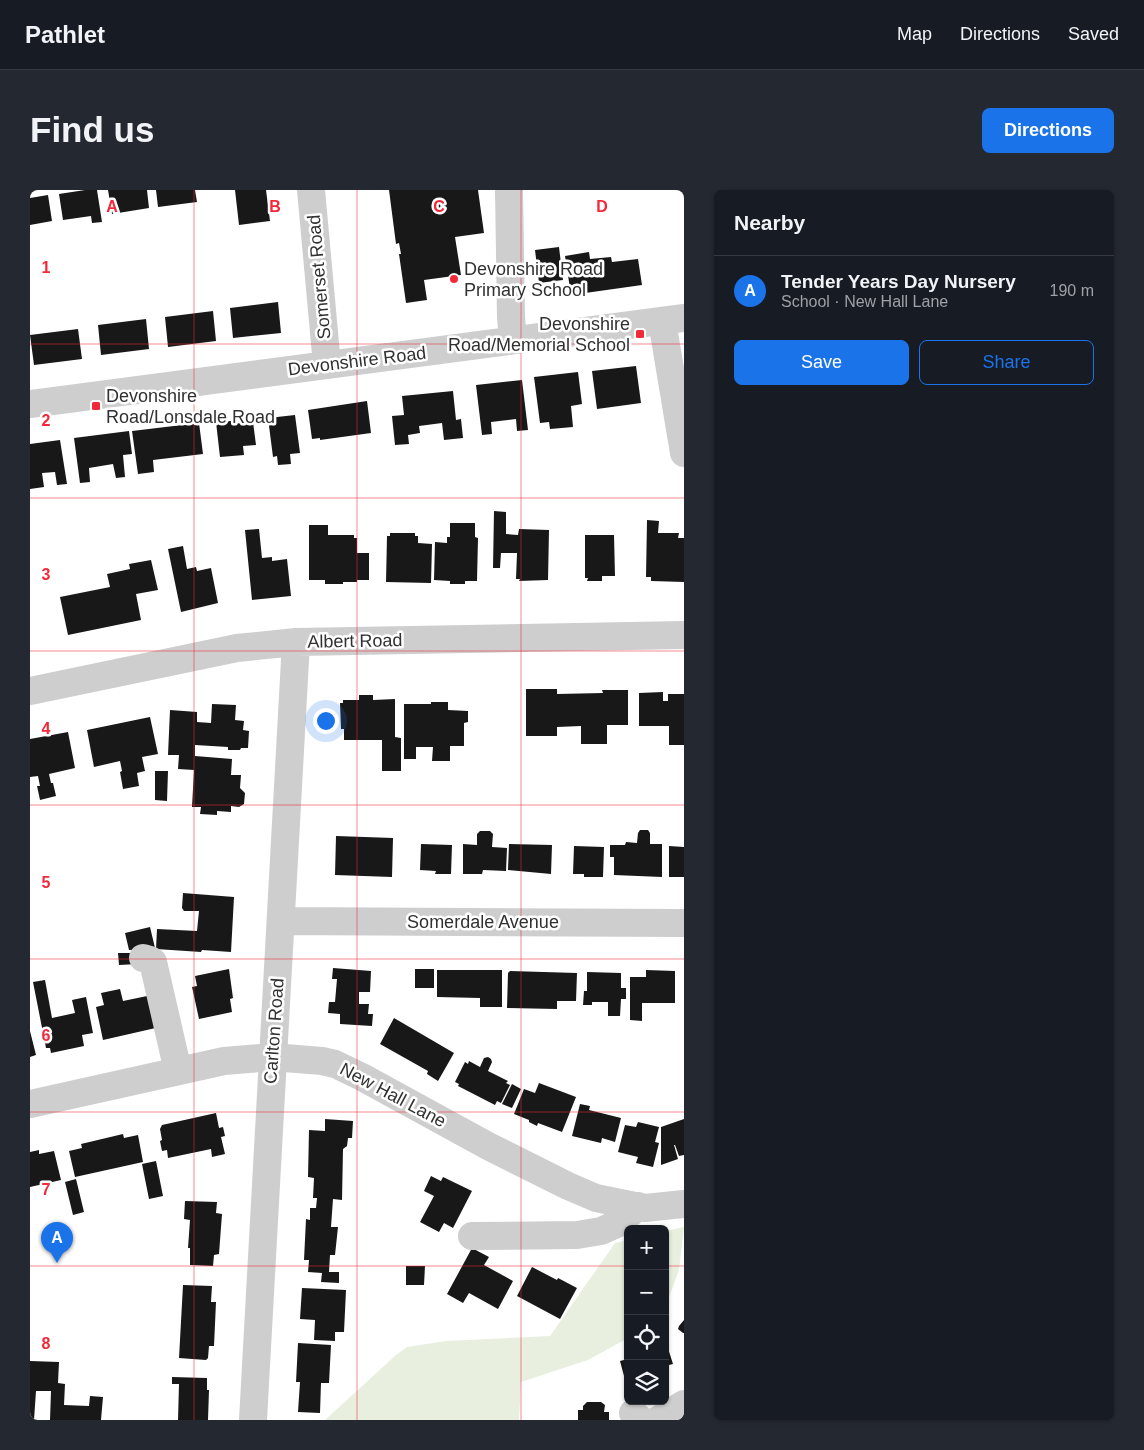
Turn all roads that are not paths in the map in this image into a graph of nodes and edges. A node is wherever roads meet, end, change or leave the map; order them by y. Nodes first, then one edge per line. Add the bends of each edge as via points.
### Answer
1 (311, 190) edge
2 (509, 190) edge
3 (673, 320) edge
4 (514, 340) junction
5 (327, 365) junction
6 (30, 404) edge
7 (684, 452) edge
8 (684, 635) edge
9 (296, 642) junction
10 (30, 691) edge
11 (281, 921) junction
12 (684, 923) edge
13 (143, 958) dead end
14 (272, 1057) junction
15 (178, 1071) junction
16 (30, 1104) edge
17 (684, 1204) edge
18 (638, 1206) junction
19 (472, 1236) dead end
20 (684, 1404) edge
21 (253, 1420) edge
22 (658, 1420) edge

1 - 5 street, Somerset Road
2 - 4 street
3 - 4 street, Devonshire Road
3 - 7 street
4 - 5 street, Devonshire Road
5 - 6 street, Devonshire Road
8 - 9 street, Albert Road
9 - 10 street, Albert Road via 237,648
9 - 11 street, Carlton Road
11 - 12 street, Somerdale Avenue
11 - 14 street, Carlton Road
13 - 15 street via 153,962
14 - 15 street, New Hall Lane via 224,1061
14 - 18 street, New Hall Lane via 335,1064 568,1186 596,1198
14 - 21 street, Carlton Road
15 - 16 street, New Hall Lane
17 - 18 street, New Hall Lane
18 - 19 street via 601,1232
20 - 22 street

